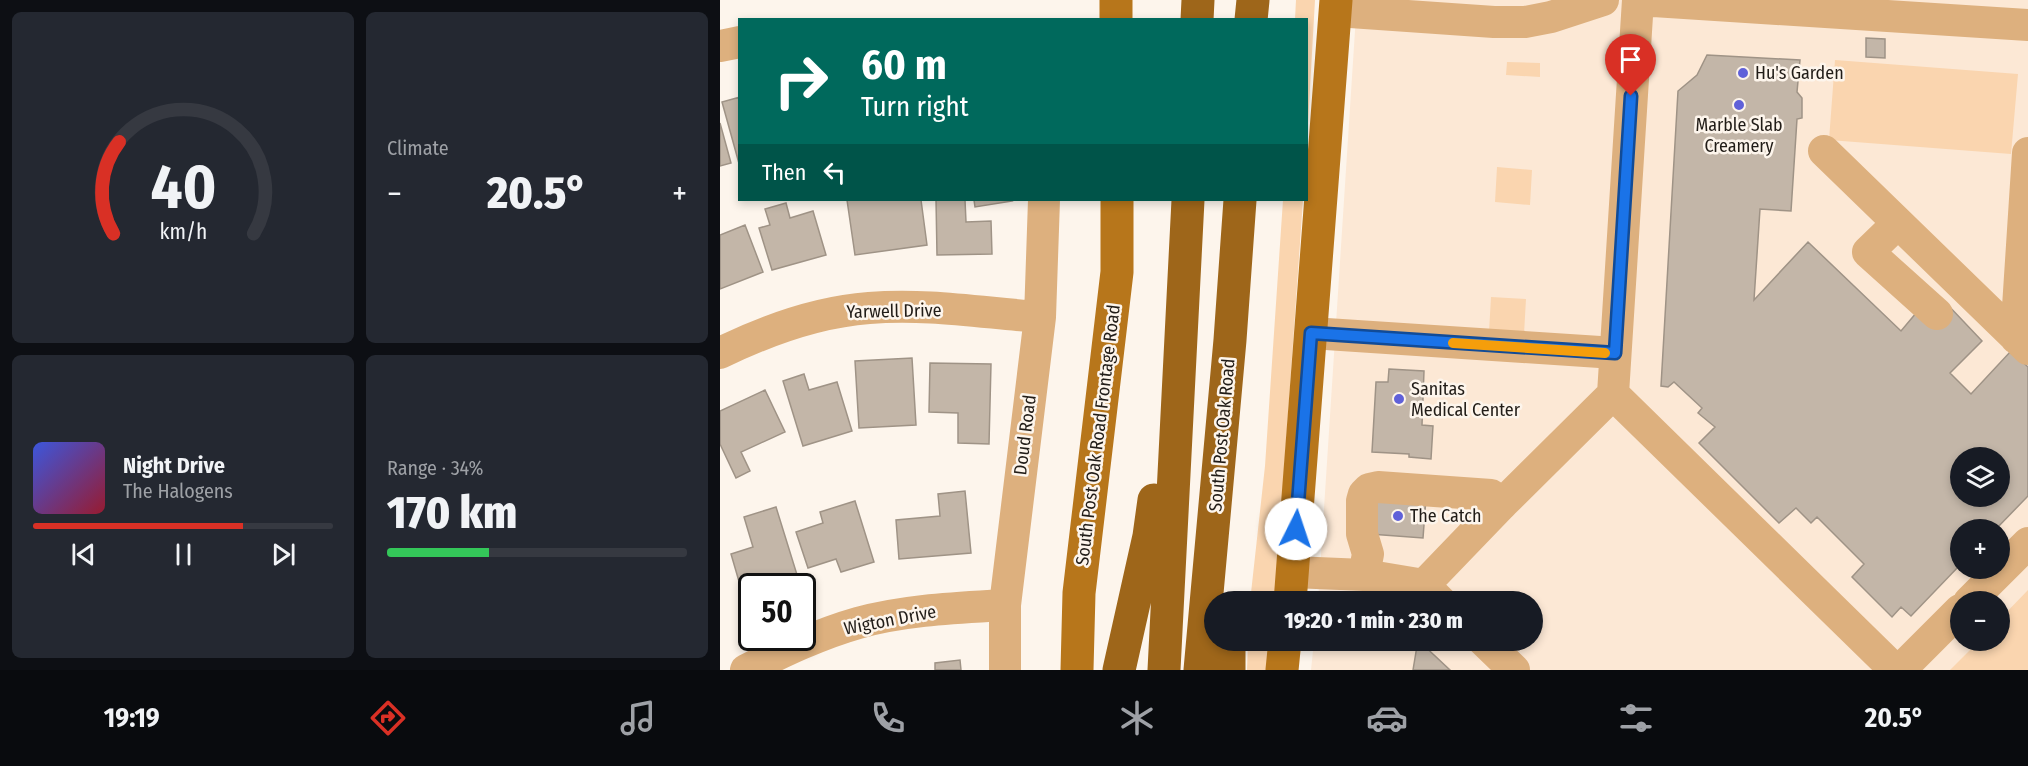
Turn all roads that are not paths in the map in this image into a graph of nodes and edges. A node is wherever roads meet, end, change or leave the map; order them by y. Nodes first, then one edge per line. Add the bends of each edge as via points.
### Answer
1 (1116, 0) edge
2 (1198, 0) edge
3 (1252, 0) edge
4 (1604, 0) edge
5 (1634, 0) edge
6 (1638, 0) edge
7 (1336, 6) edge
8 (1492, 11) edge
9 (1116, 18) edge
10 (1197, 18) edge
11 (1251, 18) edge
12 (2028, 25) edge
13 (738, 42) edge
14 (720, 46) edge
15 (1824, 151) dead end
16 (2028, 153) edge
17 (1044, 201) edge
18 (1117, 201) edge
19 (1188, 201) edge
20 (1239, 201) edge
21 (1898, 223) junction
22 (2025, 254) edge
23 (1183, 308) junction
24 (1937, 314) dead end
25 (1040, 317) junction
26 (1311, 333) junction
27 (1230, 340) junction
28 (2022, 344) edge
29 (720, 353) edge
30 (1615, 353) junction
31 (1613, 394) junction
32 (1442, 472) dead end
33 (1494, 497) junction
34 (1431, 508) dead end
35 (2028, 543) edge
36 (1364, 575) junction
37 (1291, 587) edge
38 (1229, 591) edge
39 (1425, 591) edge
40 (1434, 591) edge
41 (1980, 591) edge
42 (1005, 605) junction
43 (1950, 620) edge
44 (1229, 651) edge
45 (1285, 651) edge
46 (1494, 651) edge
47 (747, 670) edge
48 (1005, 670) edge
49 (1077, 670) edge
50 (1119, 670) edge
51 (1164, 670) edge
52 (1200, 670) edge
53 (1228, 670) edge
54 (1282, 670) edge
55 (1514, 670) edge
56 (1895, 670) edge
57 (1899, 670) edge

1 - 9 main road
2 - 10 highway
3 - 11 highway
4 - 8 street via 1525,22
5 - 6 street
6 - 12 street
6 - 30 street
7 - 8 street
7 - 26 main road
13 - 14 street
15 - 21 street
16 - 22 street
17 - 25 street, Doud Road
18 - 49 main road, South Post Oak Road Frontage Road via 1117,272 1079,592
19 - 23 highway
20 - 27 highway, South Post Oak Road
21 - 24 street via 1868,252
21 - 28 street
22 - 28 street
23 - 50 highway via 1149,536
23 - 51 highway
25 - 29 street, Yarwell Drive via 929,308 870,308 825,314 779,327
25 - 42 street, Doud Road
26 - 30 street
26 - 37 main road
27 - 38 highway
27 - 52 highway, South Post Oak Road
30 - 31 street
31 - 33 street
31 - 56 street
32 - 33 street
33 - 34 street
33 - 36 street via 1369,489 1362,501 1362,534 1368,554
33 - 40 street
35 - 41 street
36 - 37 street
36 - 39 street
42 - 47 street, Wigton Drive via 932,610 858,623
42 - 48 street, Doud Road
43 - 57 street
44 - 53 highway
45 - 54 main road
46 - 55 street

